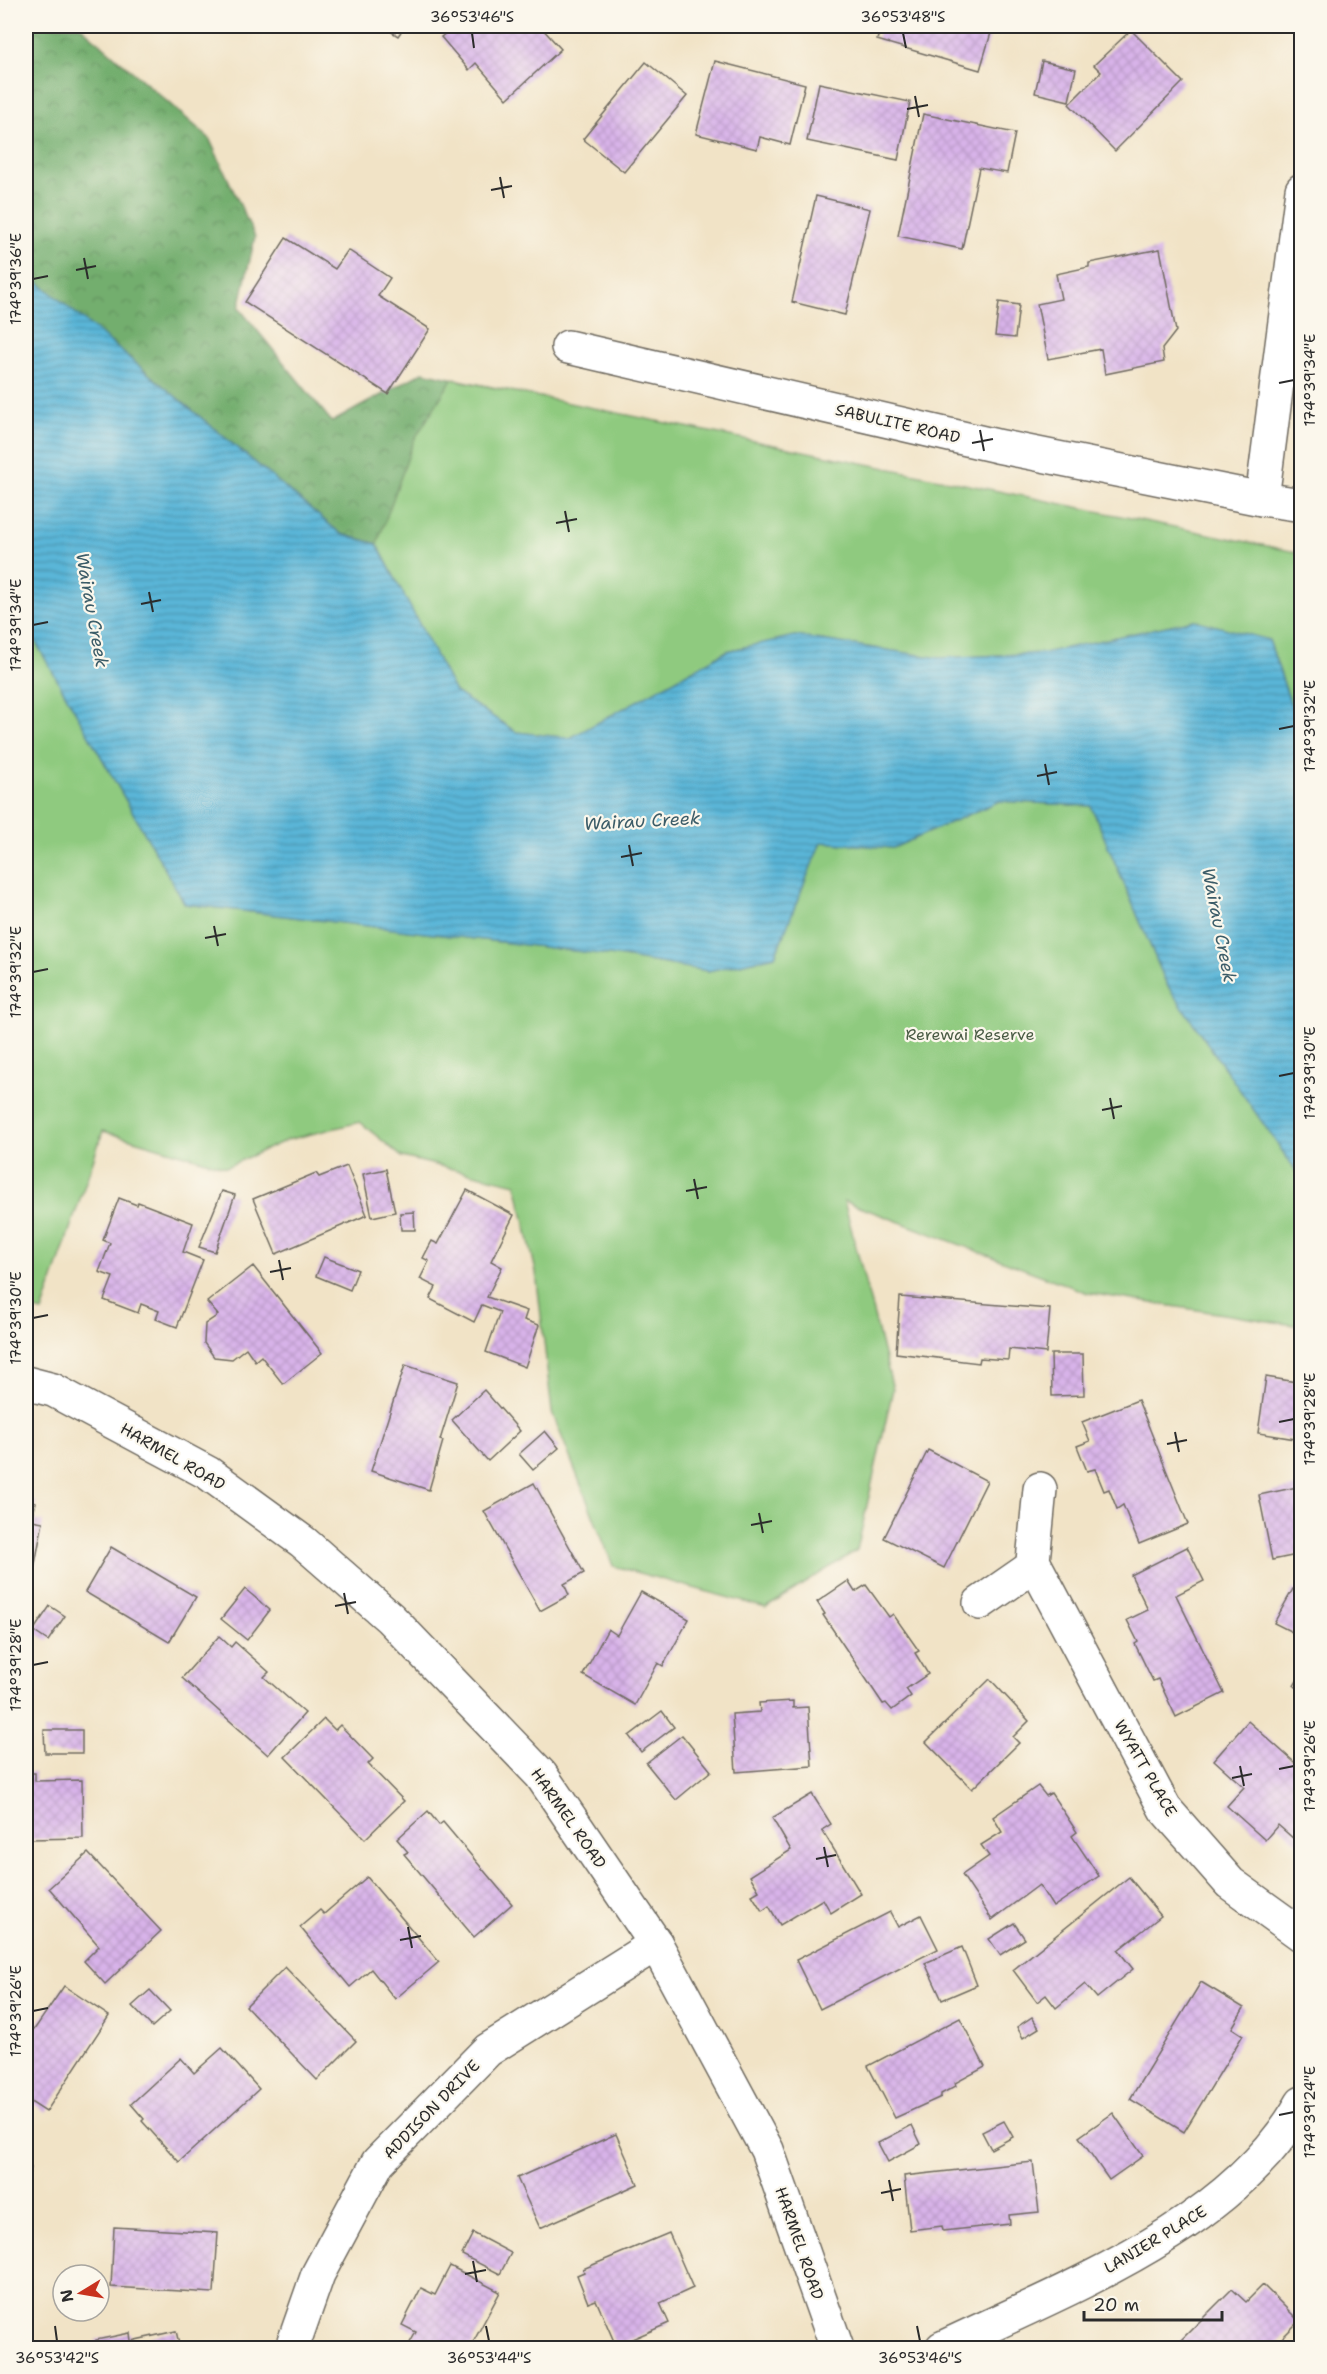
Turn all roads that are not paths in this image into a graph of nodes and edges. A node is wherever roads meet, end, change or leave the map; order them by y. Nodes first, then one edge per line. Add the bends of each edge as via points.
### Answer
1 (1302, 190) edge
2 (568, 347) dead end
3 (1262, 499) junction
4 (1302, 505) edge
5 (26, 1383) edge
6 (1040, 1489) dead end
7 (1035, 1565) junction
8 (980, 1603) dead end
9 (1302, 1935) edge
10 (656, 1944) junction
11 (1302, 2103) edge
12 (292, 2349) edge
13 (837, 2349) edge
14 (942, 2349) edge

1 - 3 street
2 - 3 street, SABULITE ROAD via 997,446
3 - 4 street, SABULITE ROAD
5 - 10 street, HARMEL ROAD via 54,1390 208,1473 303,1542 390,1618 541,1775
6 - 7 street, WYATT PLACE
7 - 8 street
7 - 9 street, WYATT PLACE via 1165,1809 1230,1883
10 - 12 street, ADDISON DRIVE via 488,2050 378,2162 318,2274
10 - 13 street, HARMEL ROAD via 767,2150
11 - 14 street, LANIER PLACE via 1258,2163 1220,2200 1097,2274

